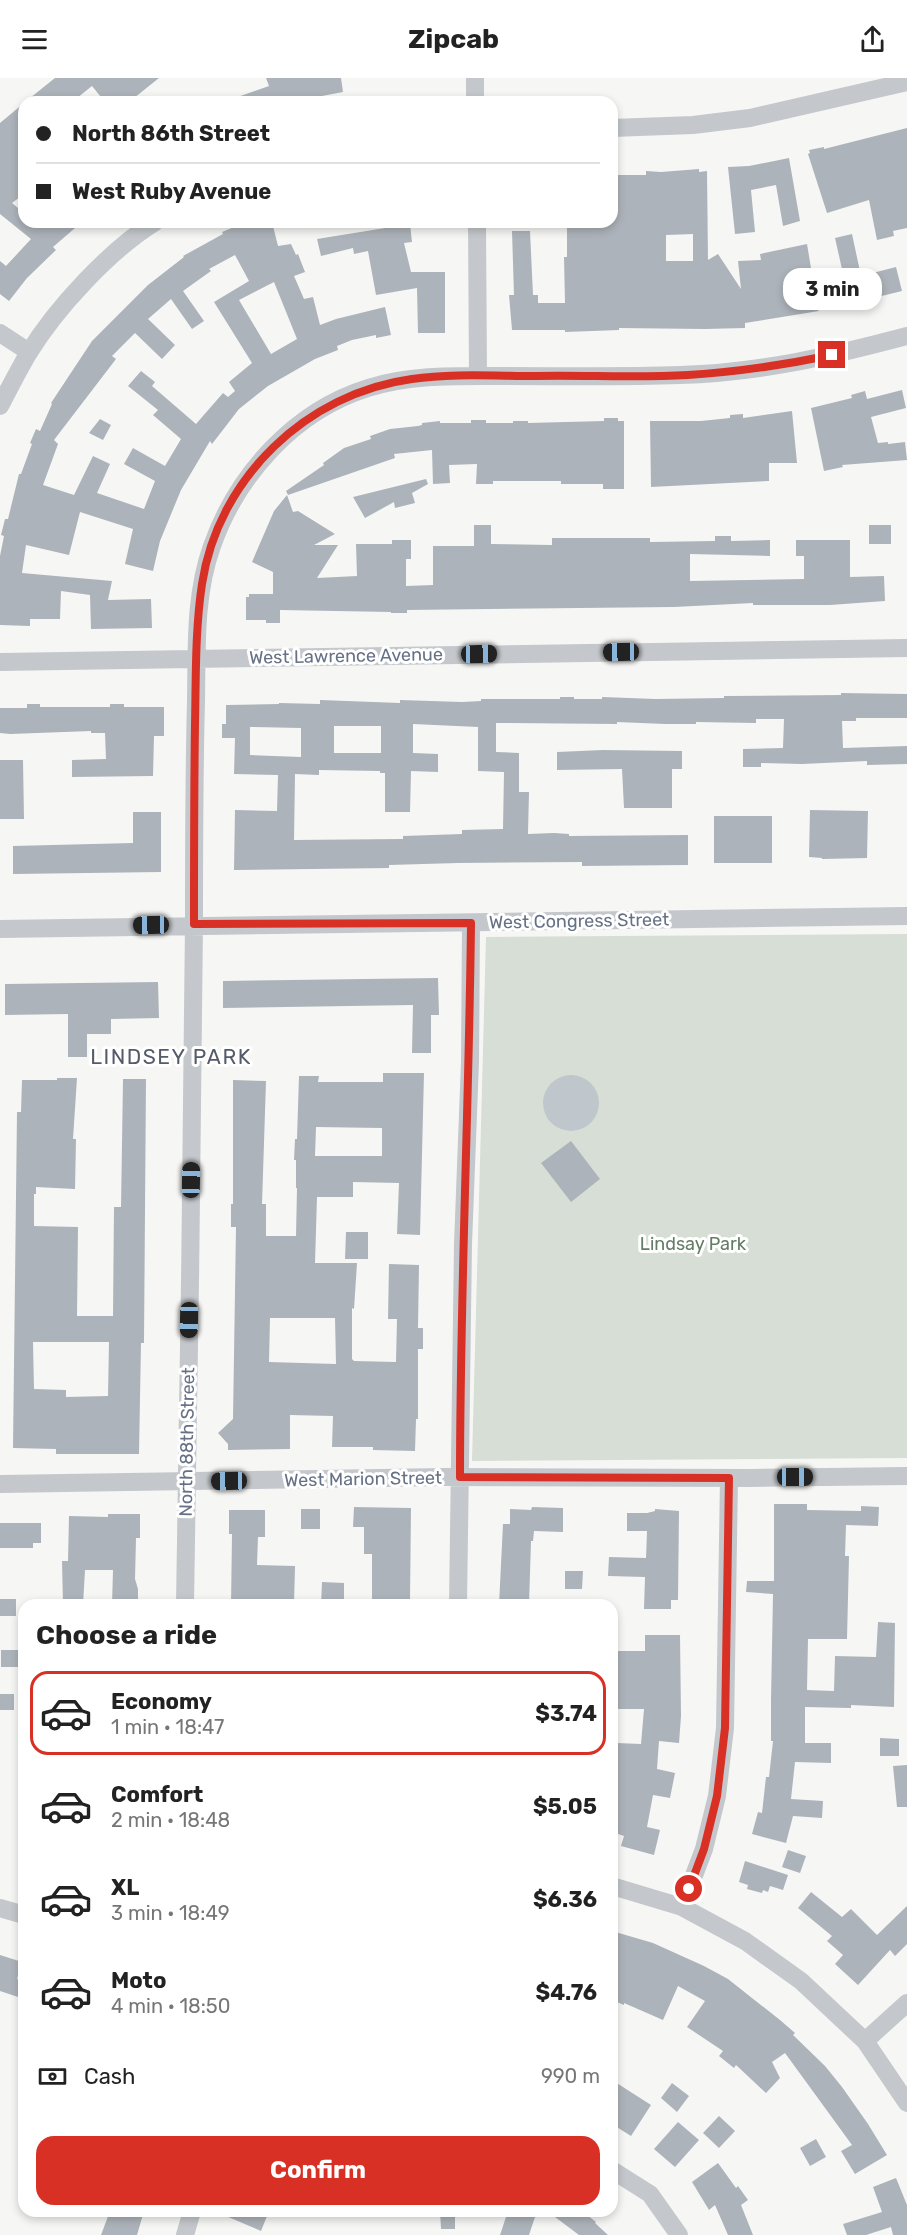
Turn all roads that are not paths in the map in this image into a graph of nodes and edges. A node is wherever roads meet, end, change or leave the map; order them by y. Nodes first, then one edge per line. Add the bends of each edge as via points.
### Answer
1 (475, 78) edge
2 (907, 82) edge
3 (475, 96) edge
4 (618, 128) edge
5 (147, 228) edge
6 (477, 228) edge
7 (0, 333) edge
8 (907, 336) edge
9 (29, 352) junction
10 (478, 376) junction
11 (0, 406) edge
12 (907, 648) edge
13 (197, 659) junction
14 (0, 663) edge
15 (907, 916) edge
16 (471, 923) junction
17 (194, 924) junction
18 (0, 929) edge
19 (907, 1476) edge
20 (460, 1477) junction
21 (729, 1478) junction
22 (187, 1482) junction
23 (0, 1484) edge
24 (185, 1599) edge
25 (458, 1599) edge
26 (618, 1888) edge
27 (682, 1907) junction
28 (0, 1908) edge
29 (18, 1913) edge
30 (907, 2003) edge
31 (865, 2042) junction
32 (907, 2103) edge
33 (618, 2174) edge
34 (190, 2217) edge
35 (185, 2235) edge
36 (679, 2235) edge

1 - 3 street
2 - 4 street via 750,118 693,126
5 - 9 street via 112,254 64,305
6 - 10 street
7 - 9 street
8 - 10 street, North 88th Street via 792,364 743,371
9 - 11 street
10 - 13 street, North 88th Street via 413,379 367,388 291,430 257,464 228,506 211,549 202,582
12 - 13 street, West Lawrence Avenue
13 - 14 street, West Lawrence Avenue
13 - 17 street, North 88th Street
15 - 16 street, West Congress Street
16 - 17 street, West Congress Street
16 - 20 street
17 - 18 street, West Congress Street
17 - 22 street, North 88th Street
19 - 21 street, West Marion Street
20 - 21 street, West Marion Street
20 - 22 street, West Marion Street
20 - 25 street
21 - 27 street via 725,1728 717,1796 704,1849
22 - 23 street, West Marion Street
22 - 24 street, North 88th Street
26 - 27 street
27 - 31 street via 745,1941 801,1981
28 - 29 street
30 - 31 street
31 - 32 street
33 - 36 street via 650,2194
34 - 35 street

